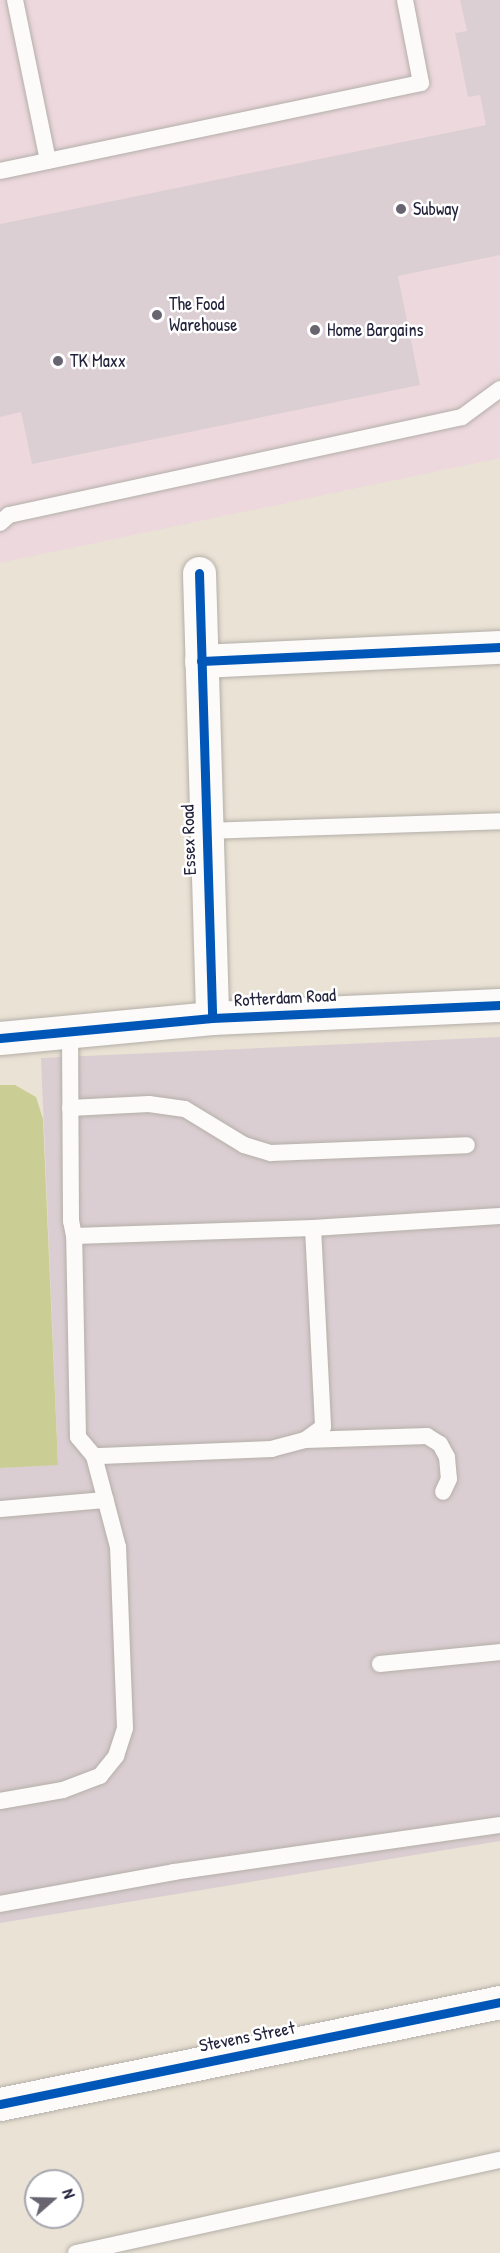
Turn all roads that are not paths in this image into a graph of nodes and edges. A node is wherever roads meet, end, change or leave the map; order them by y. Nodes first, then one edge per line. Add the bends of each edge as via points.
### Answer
1 (15, 0) edge
2 (405, 0) edge
3 (48, 161) junction
4 (0, 171) edge
5 (500, 389) edge
6 (0, 523) edge
7 (199, 573) dead end
8 (500, 647) edge
9 (201, 661) junction
10 (500, 821) edge
11 (205, 831) junction
12 (500, 1005) edge
13 (212, 1018) junction
14 (70, 1030) junction
15 (0, 1038) edge
16 (70, 1108) junction
17 (468, 1145) dead end
18 (500, 1216) edge
19 (313, 1228) junction
20 (74, 1236) junction
21 (305, 1440) junction
22 (94, 1456) junction
23 (443, 1492) dead end
24 (106, 1500) junction
25 (0, 1509) edge
26 (500, 1652) edge
27 (380, 1664) dead end
28 (0, 1801) edge
29 (500, 1826) edge
30 (0, 1904) edge
31 (500, 2002) edge
32 (0, 2104) edge
33 (500, 2160) edge
34 (76, 2253) edge

1 - 3 lane
2 - 3 lane via 421,84
3 - 4 lane
5 - 6 lane via 462,417 9,515
7 - 9 street, Essex Road
8 - 9 street
9 - 11 street, Essex Road
10 - 11 lane
11 - 13 street, Essex Road
12 - 13 street, Rotterdam Road
13 - 14 street, Rotterdam Road
14 - 15 street, Rotterdam Road
14 - 16 lane
16 - 17 lane via 149,1104 184,1109 244,1145 271,1153
16 - 20 lane
18 - 19 lane
19 - 20 lane
19 - 21 lane via 323,1427
20 - 22 lane via 78,1437
21 - 22 lane via 272,1449
21 - 23 lane via 427,1436 440,1444 447,1457 449,1479
22 - 24 lane
24 - 25 lane
24 - 28 lane via 118,1547 125,1728 117,1756 100,1776 82,1783
26 - 27 lane
29 - 30 lane via 174,1872
31 - 32 street, Stevens Street
33 - 34 lane

